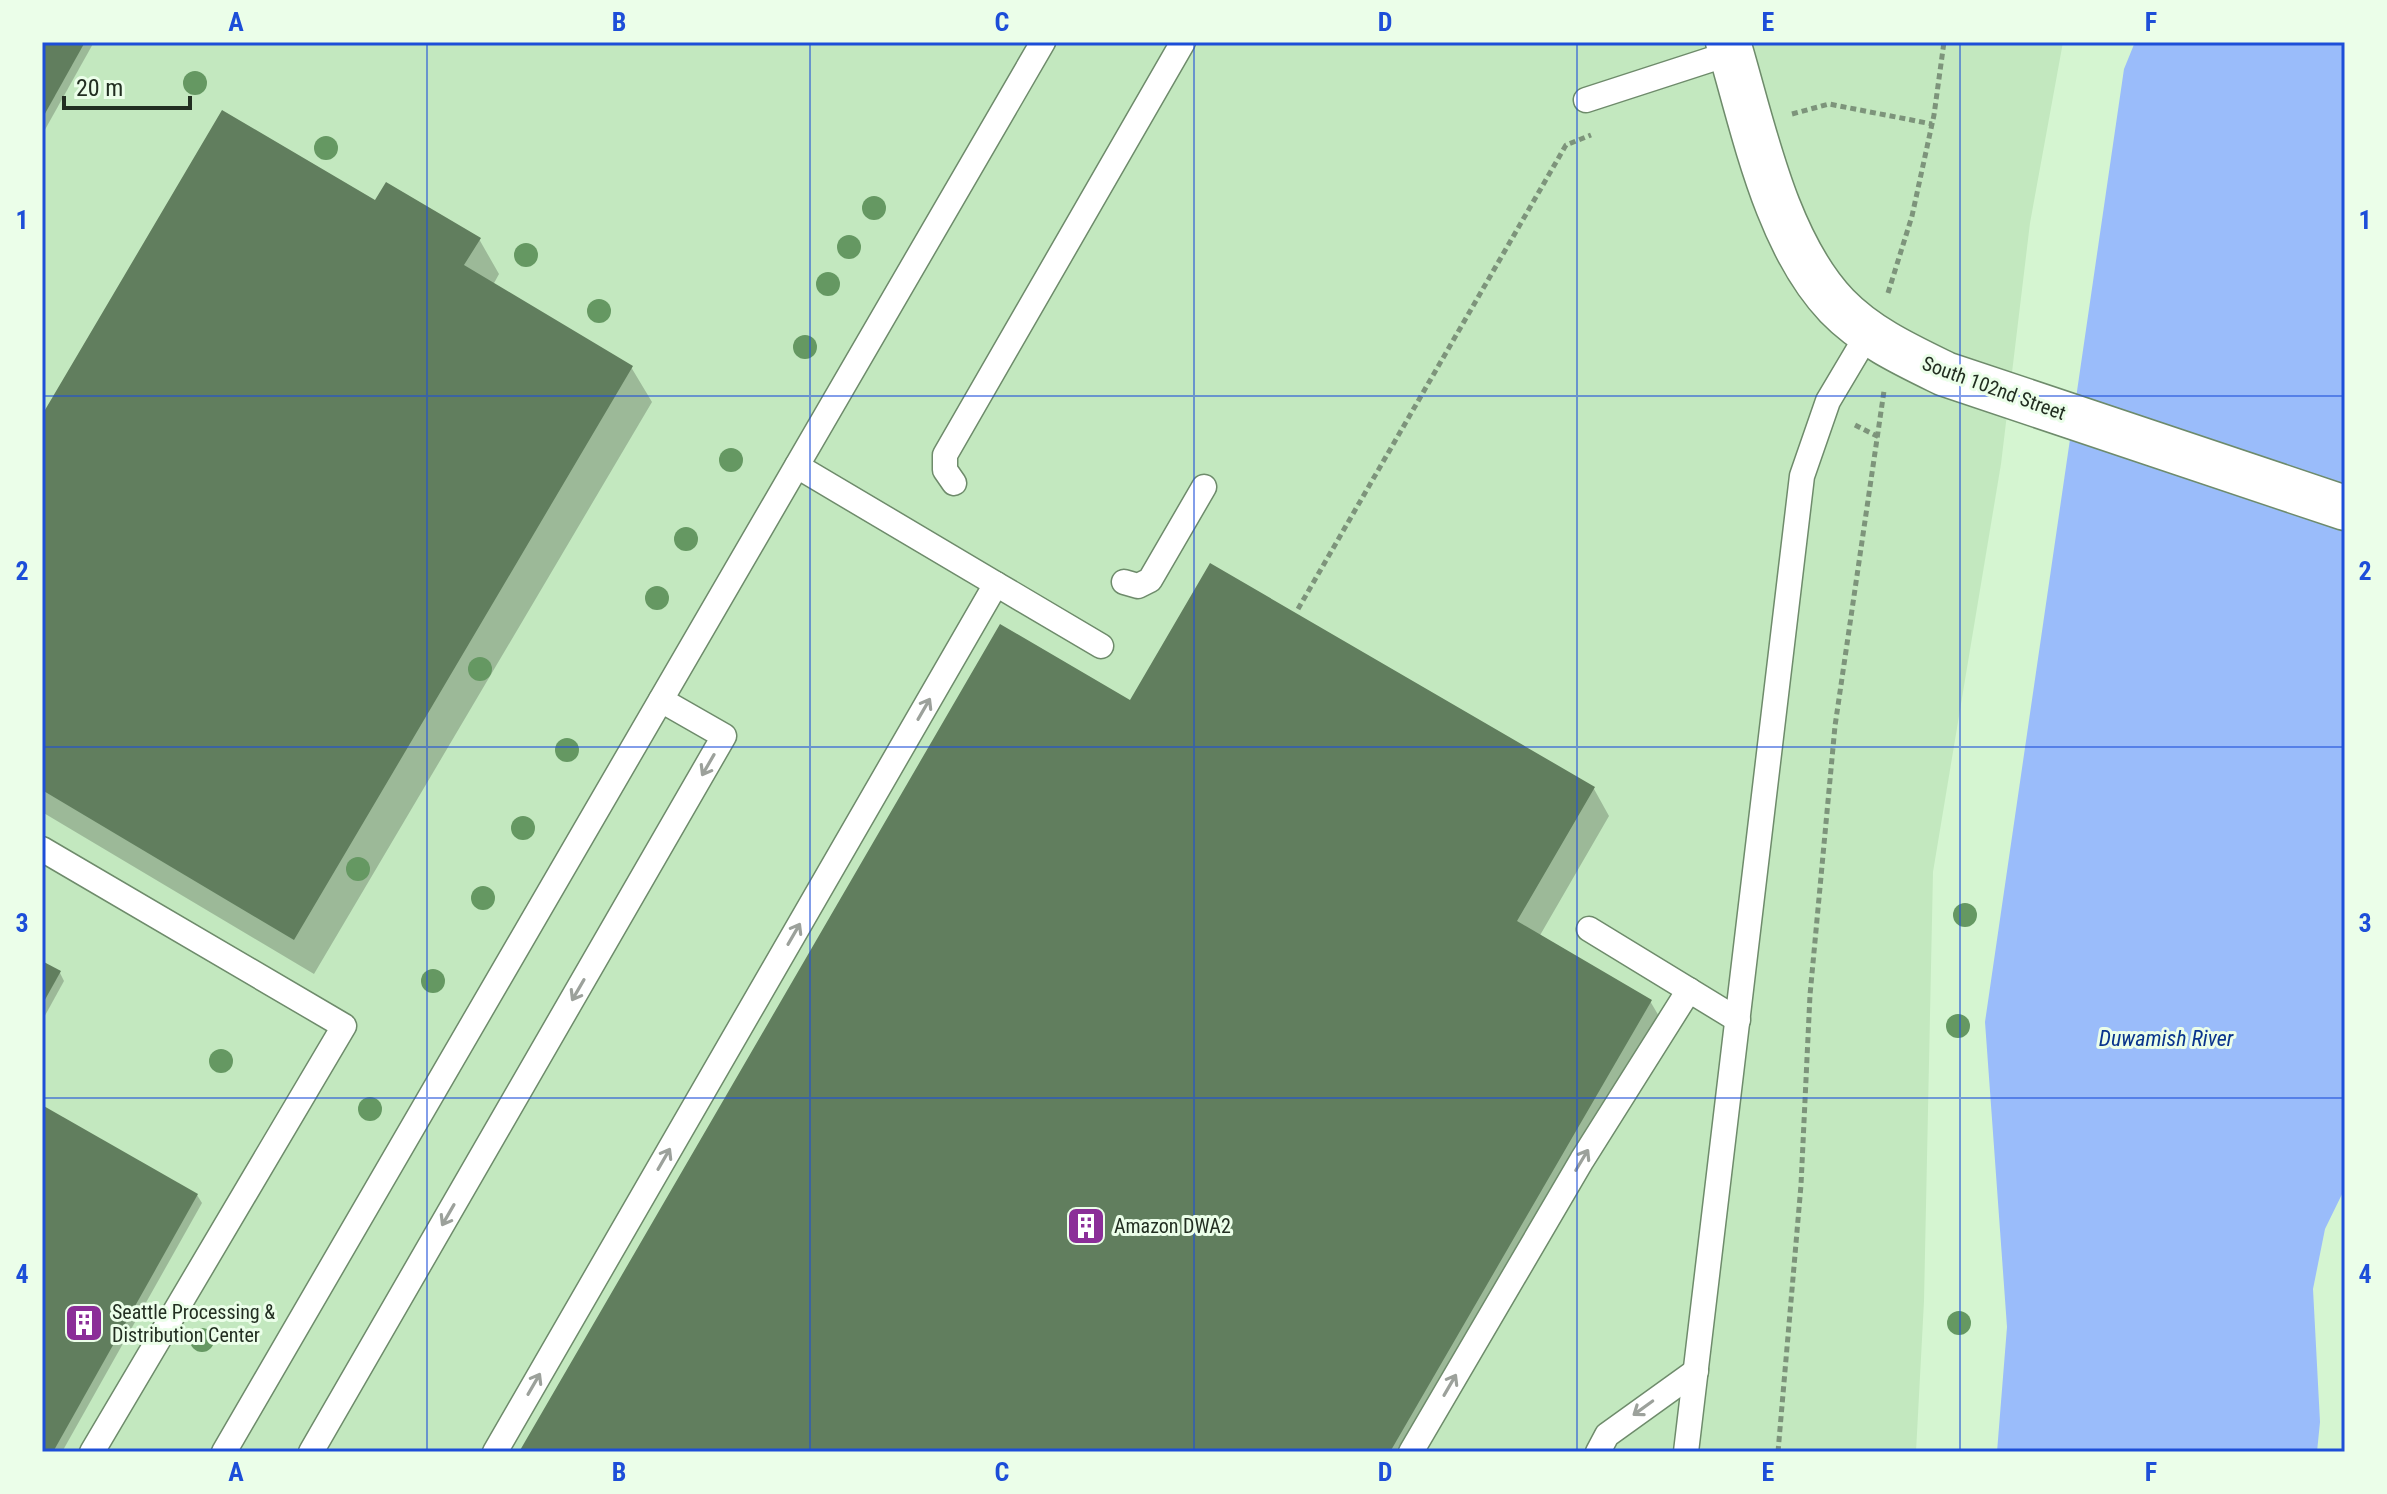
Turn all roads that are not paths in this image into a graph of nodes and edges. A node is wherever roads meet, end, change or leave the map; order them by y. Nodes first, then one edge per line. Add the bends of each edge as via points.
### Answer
1 (1043, 42) edge
2 (1183, 42) edge
3 (1729, 47) edge
4 (1586, 100) dead end
5 (1878, 316) junction
6 (797, 466) junction
7 (954, 483) dead end
8 (1204, 487) dead end
9 (2345, 508) edge
10 (1124, 582) dead end
11 (996, 584) junction
12 (1101, 646) dead end
13 (661, 700) junction
14 (42, 849) edge
15 (1589, 929) dead end
16 (1689, 990) junction
17 (1738, 1020) junction
18 (1696, 1371) junction
19 (92, 1452) edge
20 (224, 1452) edge
21 (311, 1452) edge
22 (495, 1452) edge
23 (1411, 1452) edge
24 (1598, 1452) edge
25 (1686, 1452) edge

1 - 6 lane
2 - 7 lane via 945,455 945,470
3 - 4 lane
3 - 5 street, South 102nd Street via 1802,258 1837,306
5 - 9 street, South 102nd Street via 1884,344 1945,374
5 - 17 lane via 1828,401 1802,476
6 - 11 lane
6 - 13 lane
8 - 10 lane via 1150,580 1138,586
11 - 12 lane
22 -> 11 lane
13 - 20 lane
13 -> 21 lane via 724,736
14 - 19 lane via 344,1026
15 - 16 lane
16 - 17 lane
23 -> 16 lane via 1582,1160
17 - 18 lane
18 -> 24 lane via 1607,1435
18 - 25 lane

